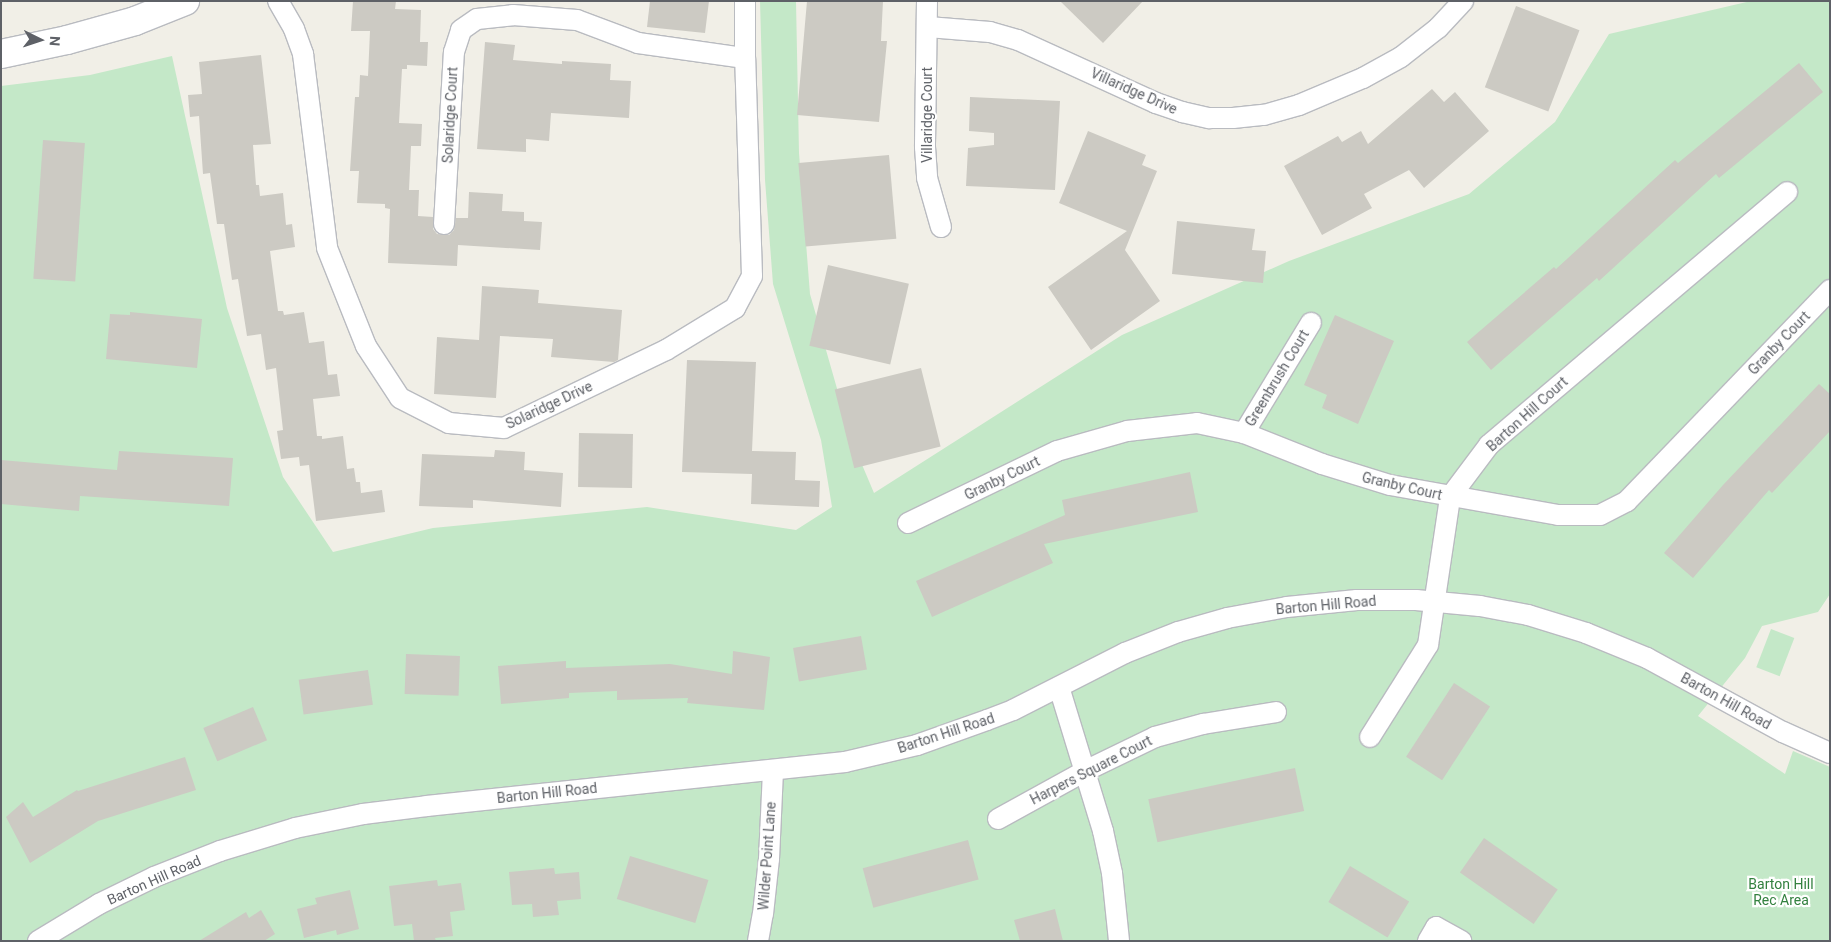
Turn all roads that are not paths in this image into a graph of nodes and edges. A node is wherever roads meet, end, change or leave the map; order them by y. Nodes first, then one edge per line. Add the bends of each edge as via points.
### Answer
1 (185, 1) edge
2 (278, 1) edge
3 (745, 1) edge
4 (927, 1) edge
5 (1463, 1) edge
6 (928, 27) junction
7 (1, 54) edge
8 (744, 58) junction
9 (1787, 192) dead end
10 (444, 224) dead end
11 (941, 227) dead end
12 (1830, 290) edge
13 (1311, 323) dead end
14 (1244, 433) junction
15 (1450, 497) junction
16 (908, 523) dead end
17 (1433, 602) junction
18 (1059, 686) junction
19 (1276, 712) dead end
20 (1370, 737) dead end
21 (1830, 753) edge
22 (773, 770) junction
23 (1085, 771) junction
24 (998, 819) dead end
25 (38, 941) edge
26 (758, 941) edge
27 (1119, 941) edge
28 (1428, 941) edge
29 (1461, 941) edge

1 - 7 main road via 135,21 76,38
2 - 8 street, Solaridge Drive via 294,29 303,54 327,248 366,346 400,398 449,423 504,428 666,350 735,308 752,276
3 - 8 street, Solaridge Drive
4 - 6 street, Villaridge Court
5 - 6 street, Villaridge Drive via 1438,28 1401,57 1363,78 1299,105 1264,115 1234,118 1209,118 1156,103 1018,40 990,32
6 - 11 street, Villaridge Court via 927,178
8 - 10 street, Solaridge Court via 638,43 577,20 513,15 477,19 461,30 454,52
9 - 15 street, Barton Hill Court via 1489,445
12 - 15 street, Granby Court via 1627,501 1600,515 1558,514
13 - 14 street, Greenbrush Court
14 - 15 street, Granby Court via 1356,475
14 - 16 street, Granby Court via 1197,423 1127,431 1057,452
15 - 17 street, Barton Hill Court
17 - 18 street, Barton Hill Road via 1357,600 1287,607 1227,618 1178,632 1125,653
17 - 20 street, Barton Hill Court via 1428,645
17 - 21 street, Barton Hill Road via 1528,615 1586,633 1647,658 1783,732
18 - 22 street, Barton Hill Road via 1004,713 917,745 845,762
18 - 23 street
19 - 23 street, Harpers Square Court via 1203,724 1155,737
22 - 25 street, Barton Hill Road via 427,806 363,814 296,828 220,851 154,877
22 - 26 street, Wilder Point Lane via 769,859
23 - 24 street, Harpers Square Court
23 - 27 street via 1112,873
28 - 29 street via 1436,927

